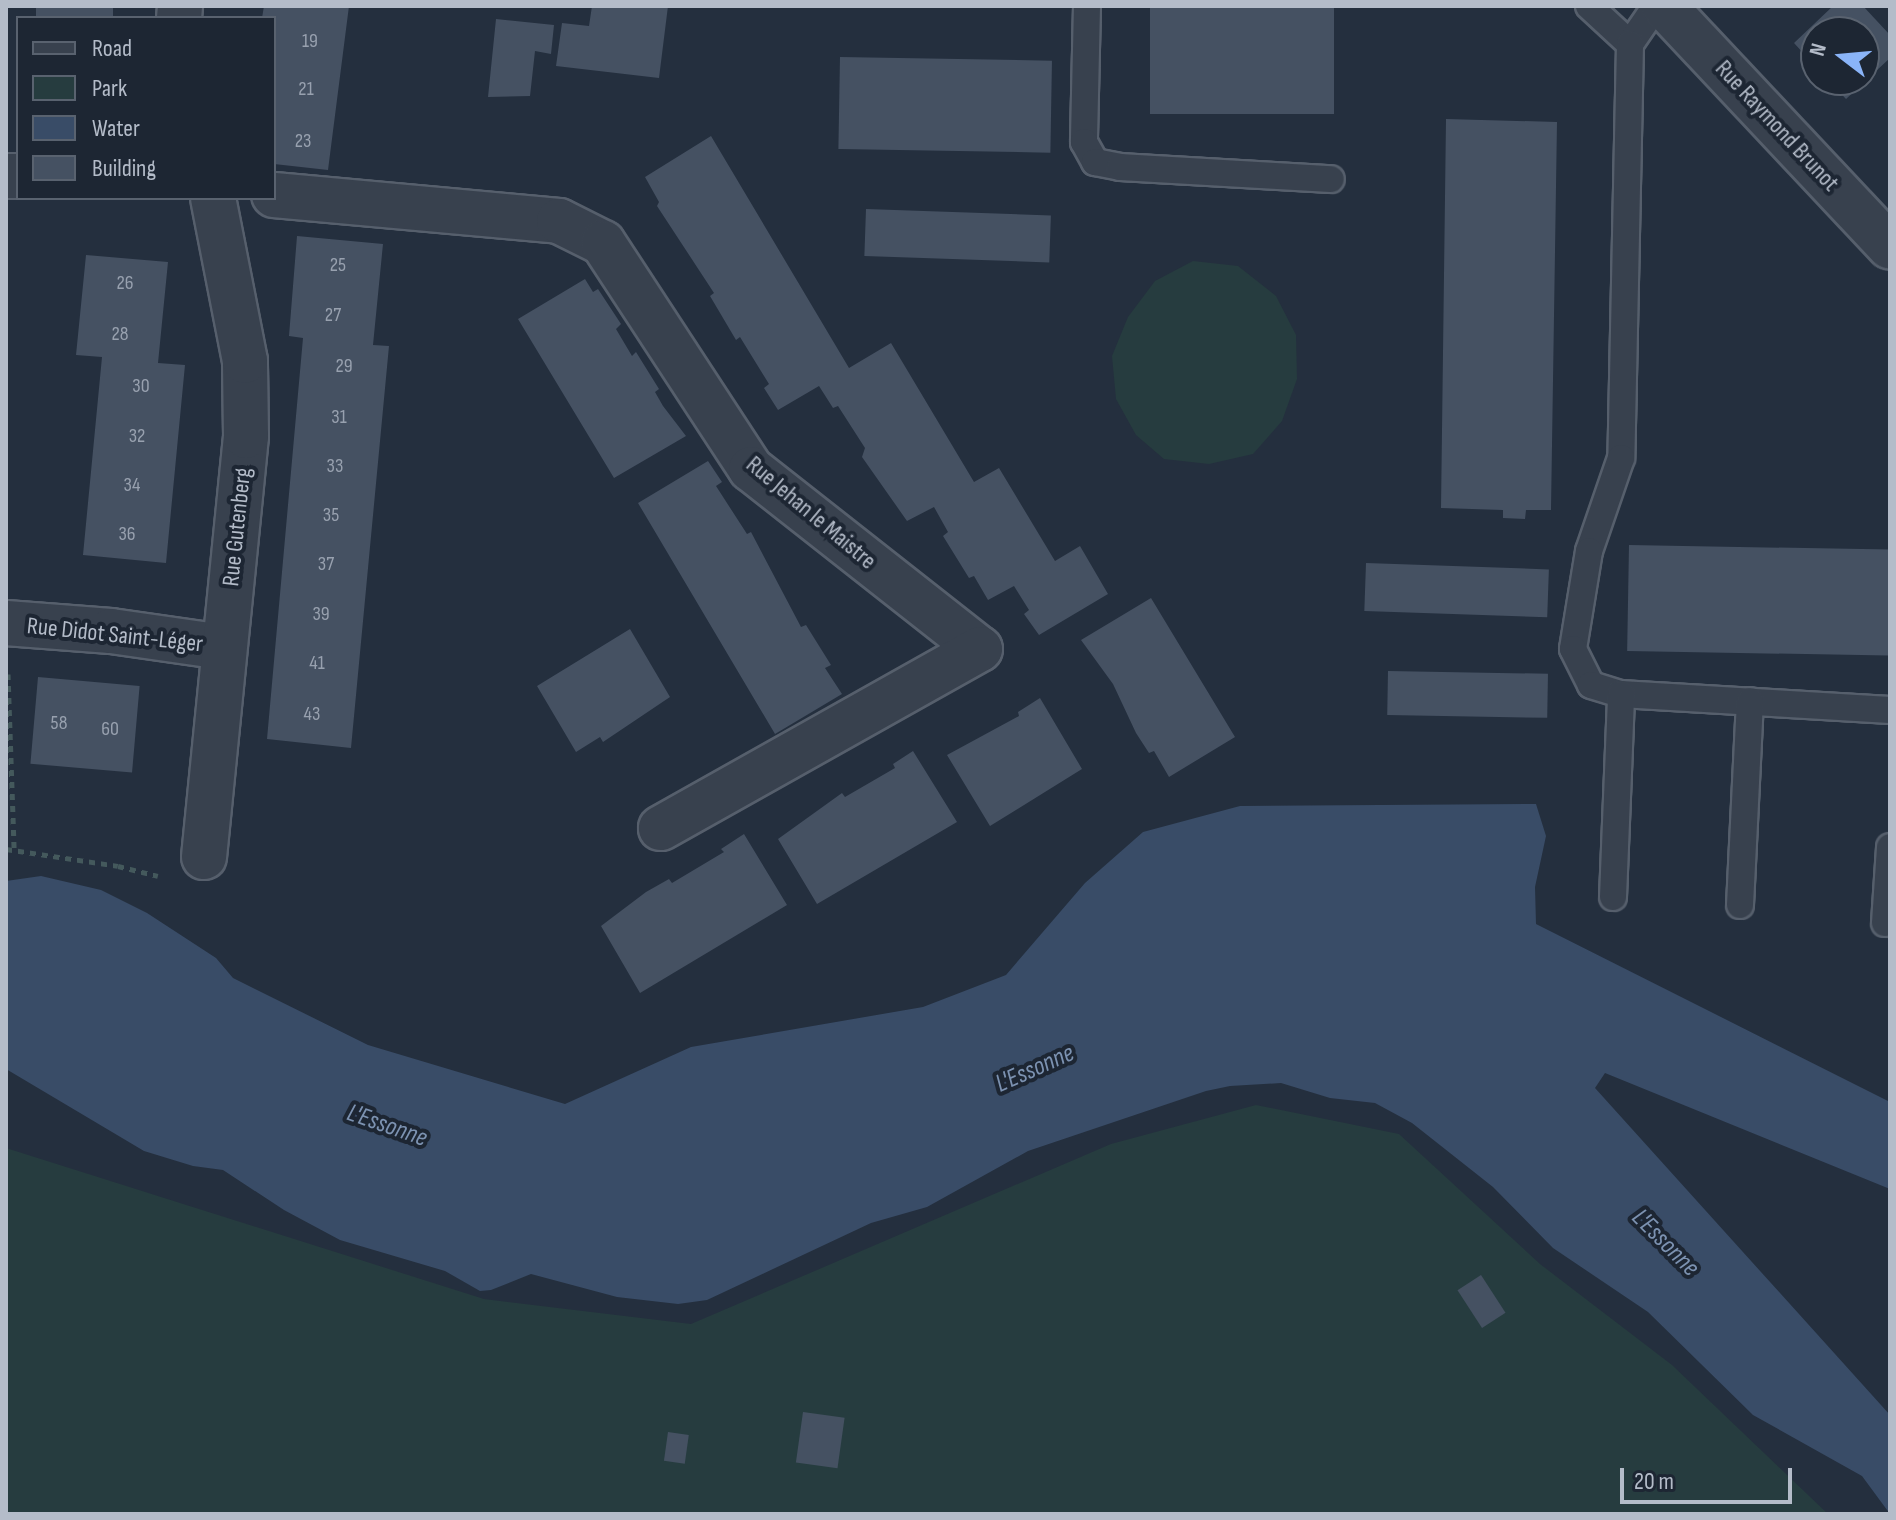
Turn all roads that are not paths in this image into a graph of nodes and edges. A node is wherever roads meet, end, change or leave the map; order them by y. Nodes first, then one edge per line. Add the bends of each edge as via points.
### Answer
1 (1087, 6) edge
2 (1589, 6) edge
3 (1656, 6) edge
4 (1664, 6) edge
5 (1630, 44) junction
6 (1331, 179) dead end
7 (276, 195) edge
8 (213, 200) edge
9 (1890, 247) edge
10 (7, 641) edge
11 (223, 647) junction
12 (1621, 694) junction
13 (1750, 701) junction
14 (1890, 710) edge
15 (661, 828) dead end
16 (1890, 847) edge
17 (204, 857) road end
18 (1613, 897) dead end
19 (1740, 905) dead end
20 (1885, 923) dead end

1 - 6 lane via 1084,142 1095,162
2 - 5 lane
3 - 5 lane
4 - 9 street, Rue Raymond Brunot
5 - 12 lane via 1621,458 1589,551 1573,649 1591,685
7 - 15 street, Rue Jehan le Maistre via 559,221 603,243 751,469 980,649
8 - 11 street, Rue Gutenberg via 245,361 246,436
10 - 11 street, Rue Didot Saint-Léger via 111,631
11 - 17 street, Rue Gutenberg
12 - 13 lane
12 - 18 lane
13 - 14 lane
13 - 19 lane
16 - 20 lane

